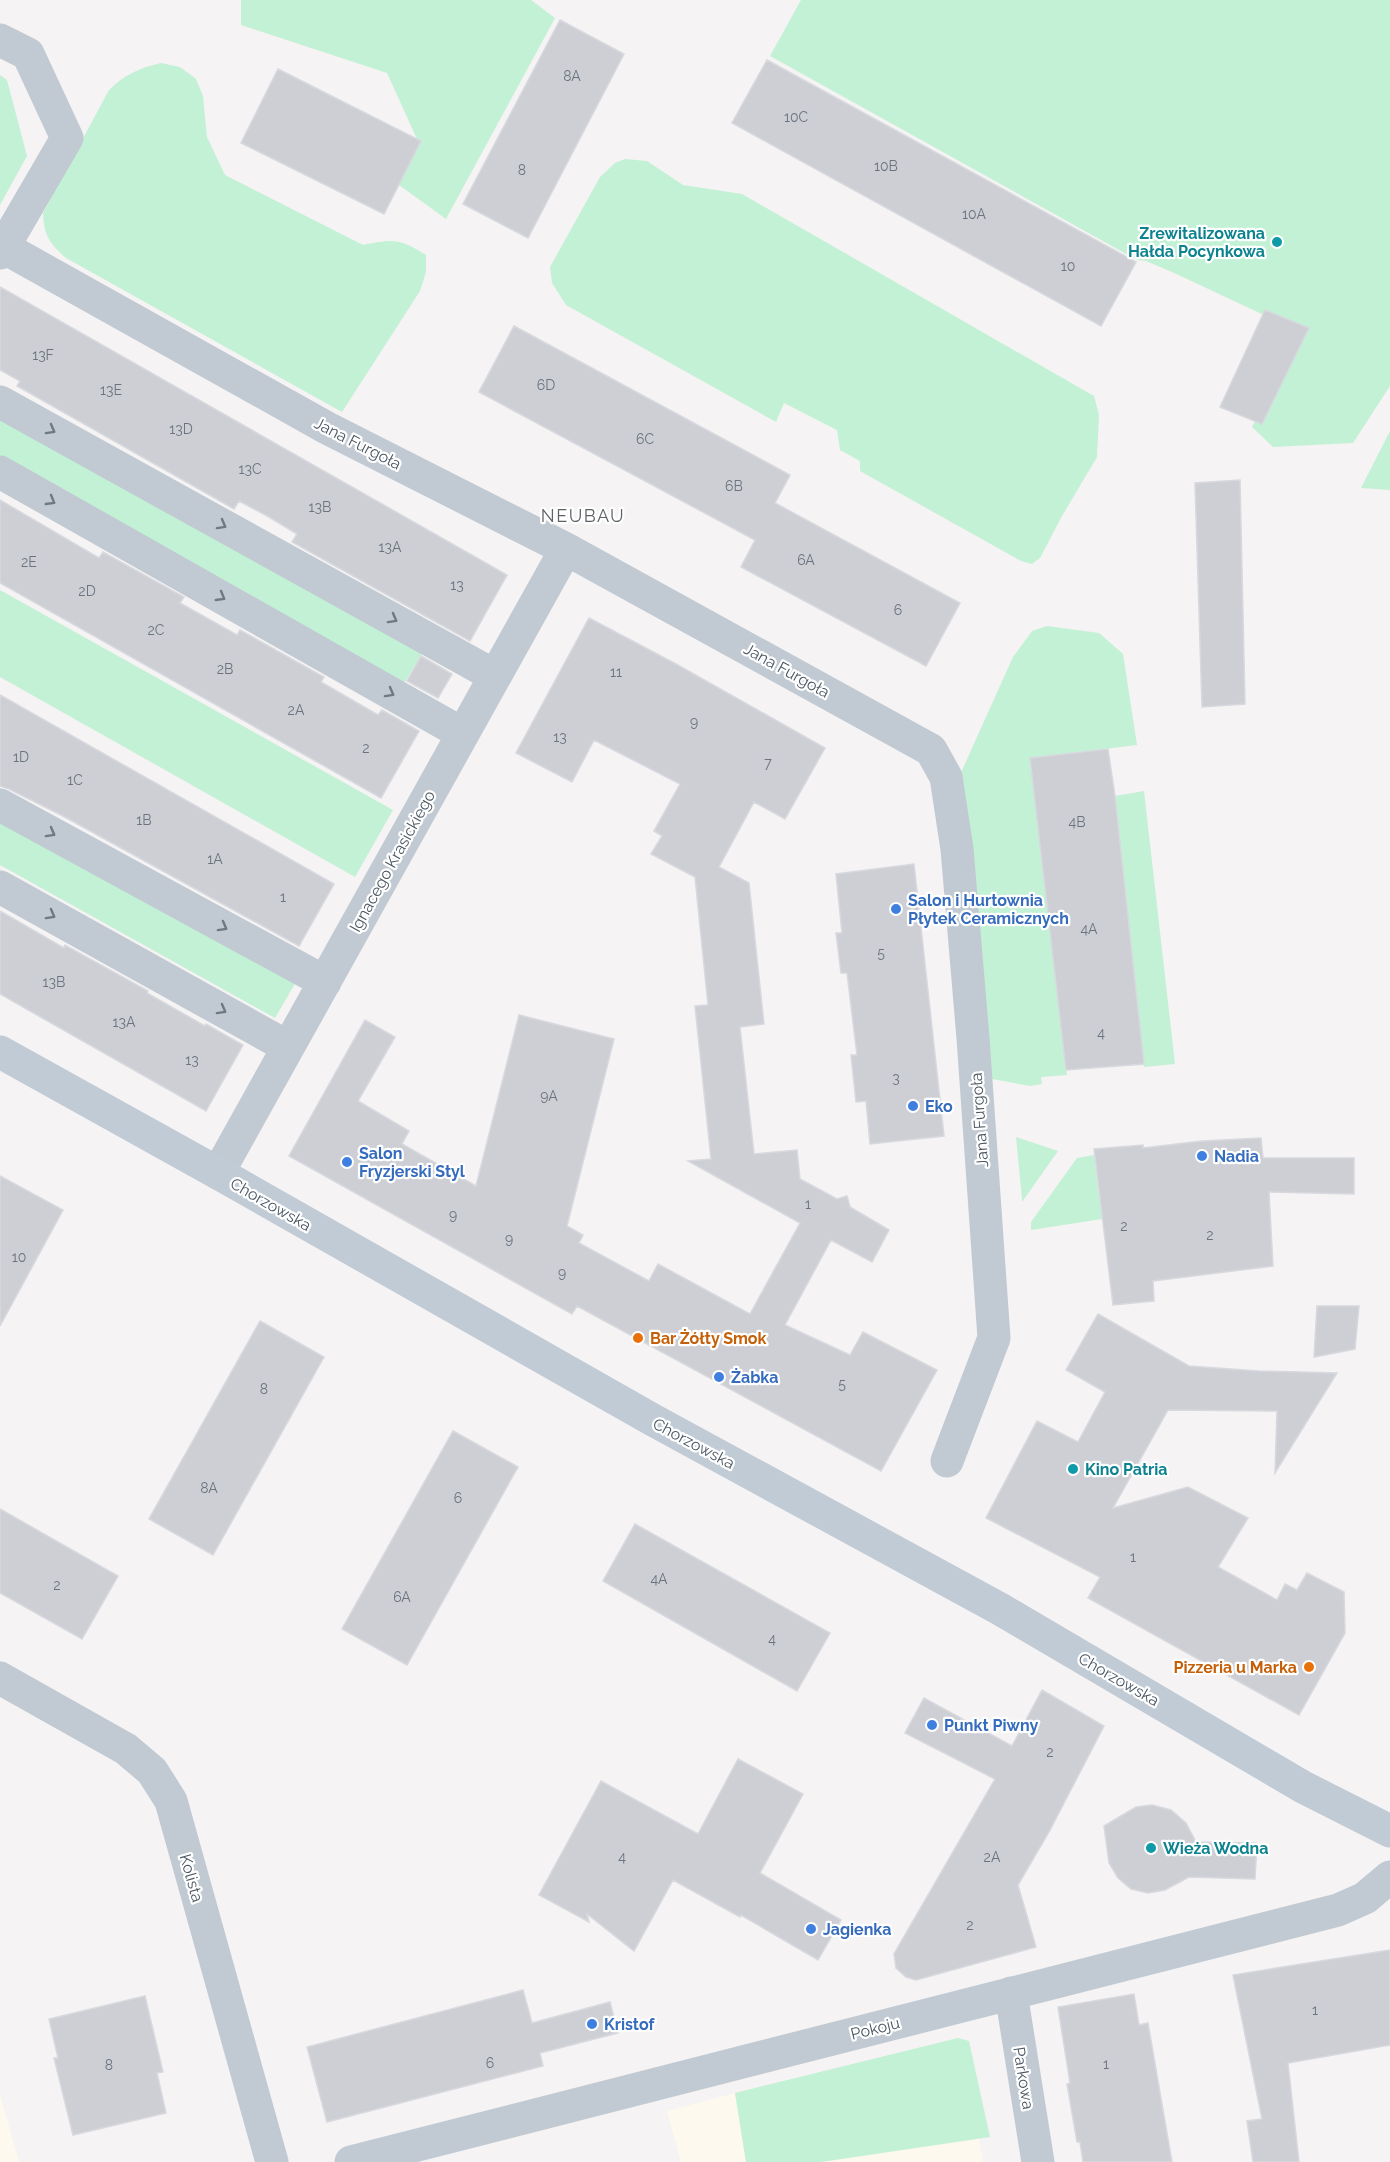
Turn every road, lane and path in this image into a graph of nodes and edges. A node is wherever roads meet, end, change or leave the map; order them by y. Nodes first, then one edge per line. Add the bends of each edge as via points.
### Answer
1 (0, 40) edge
2 (2, 250) edge
3 (0, 402) edge
4 (0, 472) edge
5 (566, 549) junction
6 (495, 676) junction
7 (463, 734) junction
8 (0, 805) edge
9 (0, 887) edge
10 (325, 982) junction
11 (288, 1047) junction
12 (0, 1052) edge
13 (218, 1173) junction
14 (947, 1461) dead end
15 (0, 1678) edge
16 (1390, 1831) edge
17 (1390, 1877) edge
18 (1011, 1993) junction
19 (272, 2162) edge
20 (351, 2162) edge
21 (1038, 2162) edge

1 - 2 street via 28,54 67,138
2 - 5 street, Jana Furgoła via 327,428
3 -> 6 street
4 -> 7 street
5 - 6 street, Ignacego Krasickiego
5 - 14 street, Jana Furgoła via 931,750 946,777 957,849 994,1338
6 - 7 street, Ignacego Krasickiego
7 - 10 street, Ignacego Krasickiego
8 -> 10 street
9 -> 11 street
10 - 11 street, Ignacego Krasickiego
11 - 13 street, Ignacego Krasickiego
12 - 13 street, Chorzowska
13 - 16 street, Chorzowska via 653,1420 1000,1609 1303,1787
15 - 19 street, Kolista via 126,1749 152,1771 171,1801
17 - 18 street, Pokoju via 1365,1898 1338,1910
18 - 20 street, Pokoju
18 - 21 street, Parkowa

